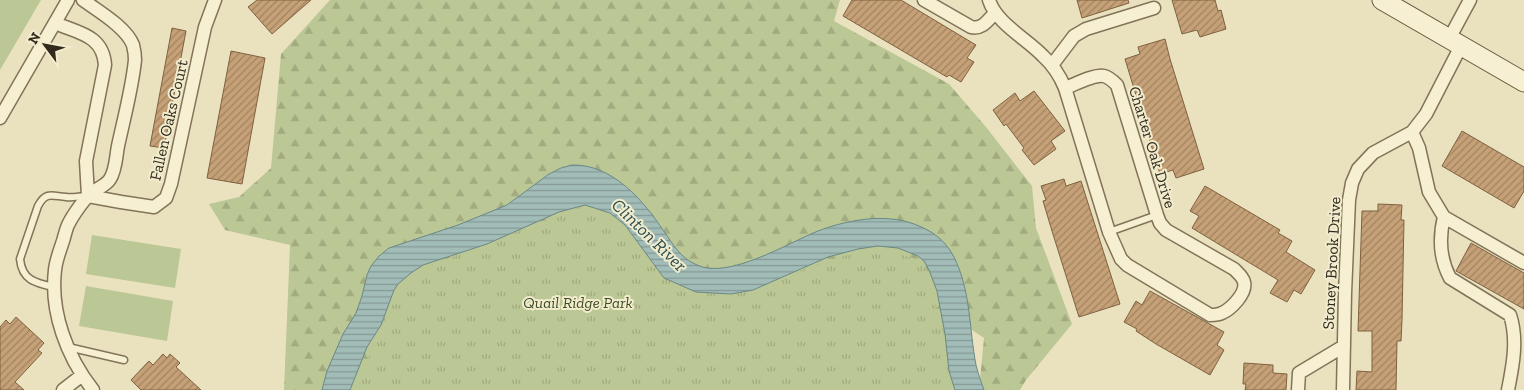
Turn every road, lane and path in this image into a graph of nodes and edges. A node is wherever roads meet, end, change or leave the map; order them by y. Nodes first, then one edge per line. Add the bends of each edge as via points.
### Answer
1 (68, 0) edge
2 (83, 0) edge
3 (215, 0) edge
4 (924, 0) edge
5 (989, 0) edge
6 (1382, 0) edge
7 (1470, 0) edge
8 (1154, 8) dead end
9 (996, 13) junction
10 (54, 23) junction
11 (1455, 42) junction
12 (1052, 66) junction
13 (1524, 82) edge
14 (1065, 88) junction
15 (0, 118) edge
16 (1412, 132) junction
17 (88, 196) junction
18 (1157, 215) junction
19 (1444, 217) junction
20 (1110, 232) junction
21 (1524, 264) edge
22 (54, 287) junction
23 (67, 346) junction
24 (1344, 346) junction
25 (124, 360) dead end
26 (82, 376) junction
27 (63, 390) edge
28 (92, 390) edge
29 (1298, 390) edge
30 (1343, 390) edge
31 (1508, 390) edge

1 - 10 street
2 - 17 street via 123,30 132,44 135,58 110,180
3 - 17 street, Fallen Oaks Court via 205,27 166,198 154,207
4 - 9 street via 976,28
5 - 9 street, Charter Oak Drive
6 - 11 main road
7 - 11 street, Stoney Brook Drive
8 - 12 street via 1086,28 1074,36
9 - 12 street, Charter Oak Drive
10 - 15 street
10 - 17 street via 93,39 104,56 105,65 86,161
11 - 13 main road
11 - 16 street, Stoney Brook Drive via 1426,114
12 - 14 street, Charter Oak Drive
14 - 18 street, Charter Oak Drive via 1103,75 1117,85
14 - 20 street, Charter Oak Drive
16 - 19 street via 1429,192
16 - 24 street, Stoney Brook Drive via 1373,153 1358,169 1352,183
17 - 22 street via 69,223 58,257
17 - 22 lane via 48,195 38,206 20,259 21,267 24,275 32,280
18 - 20 lane
18 - 20 street, Charter Oak Drive via 1166,230 1241,276 1244,290 1238,300 1221,314 1210,315 1127,266
19 - 21 street
19 - 31 street via 1440,241 1450,278 1510,315 1515,328
22 - 23 street via 56,310
23 - 25 lane
23 - 26 street
24 - 29 street, Stoney Brook Drive via 1299,373
24 - 30 street, Stoney Brook Drive
26 - 27 street
26 - 28 street

